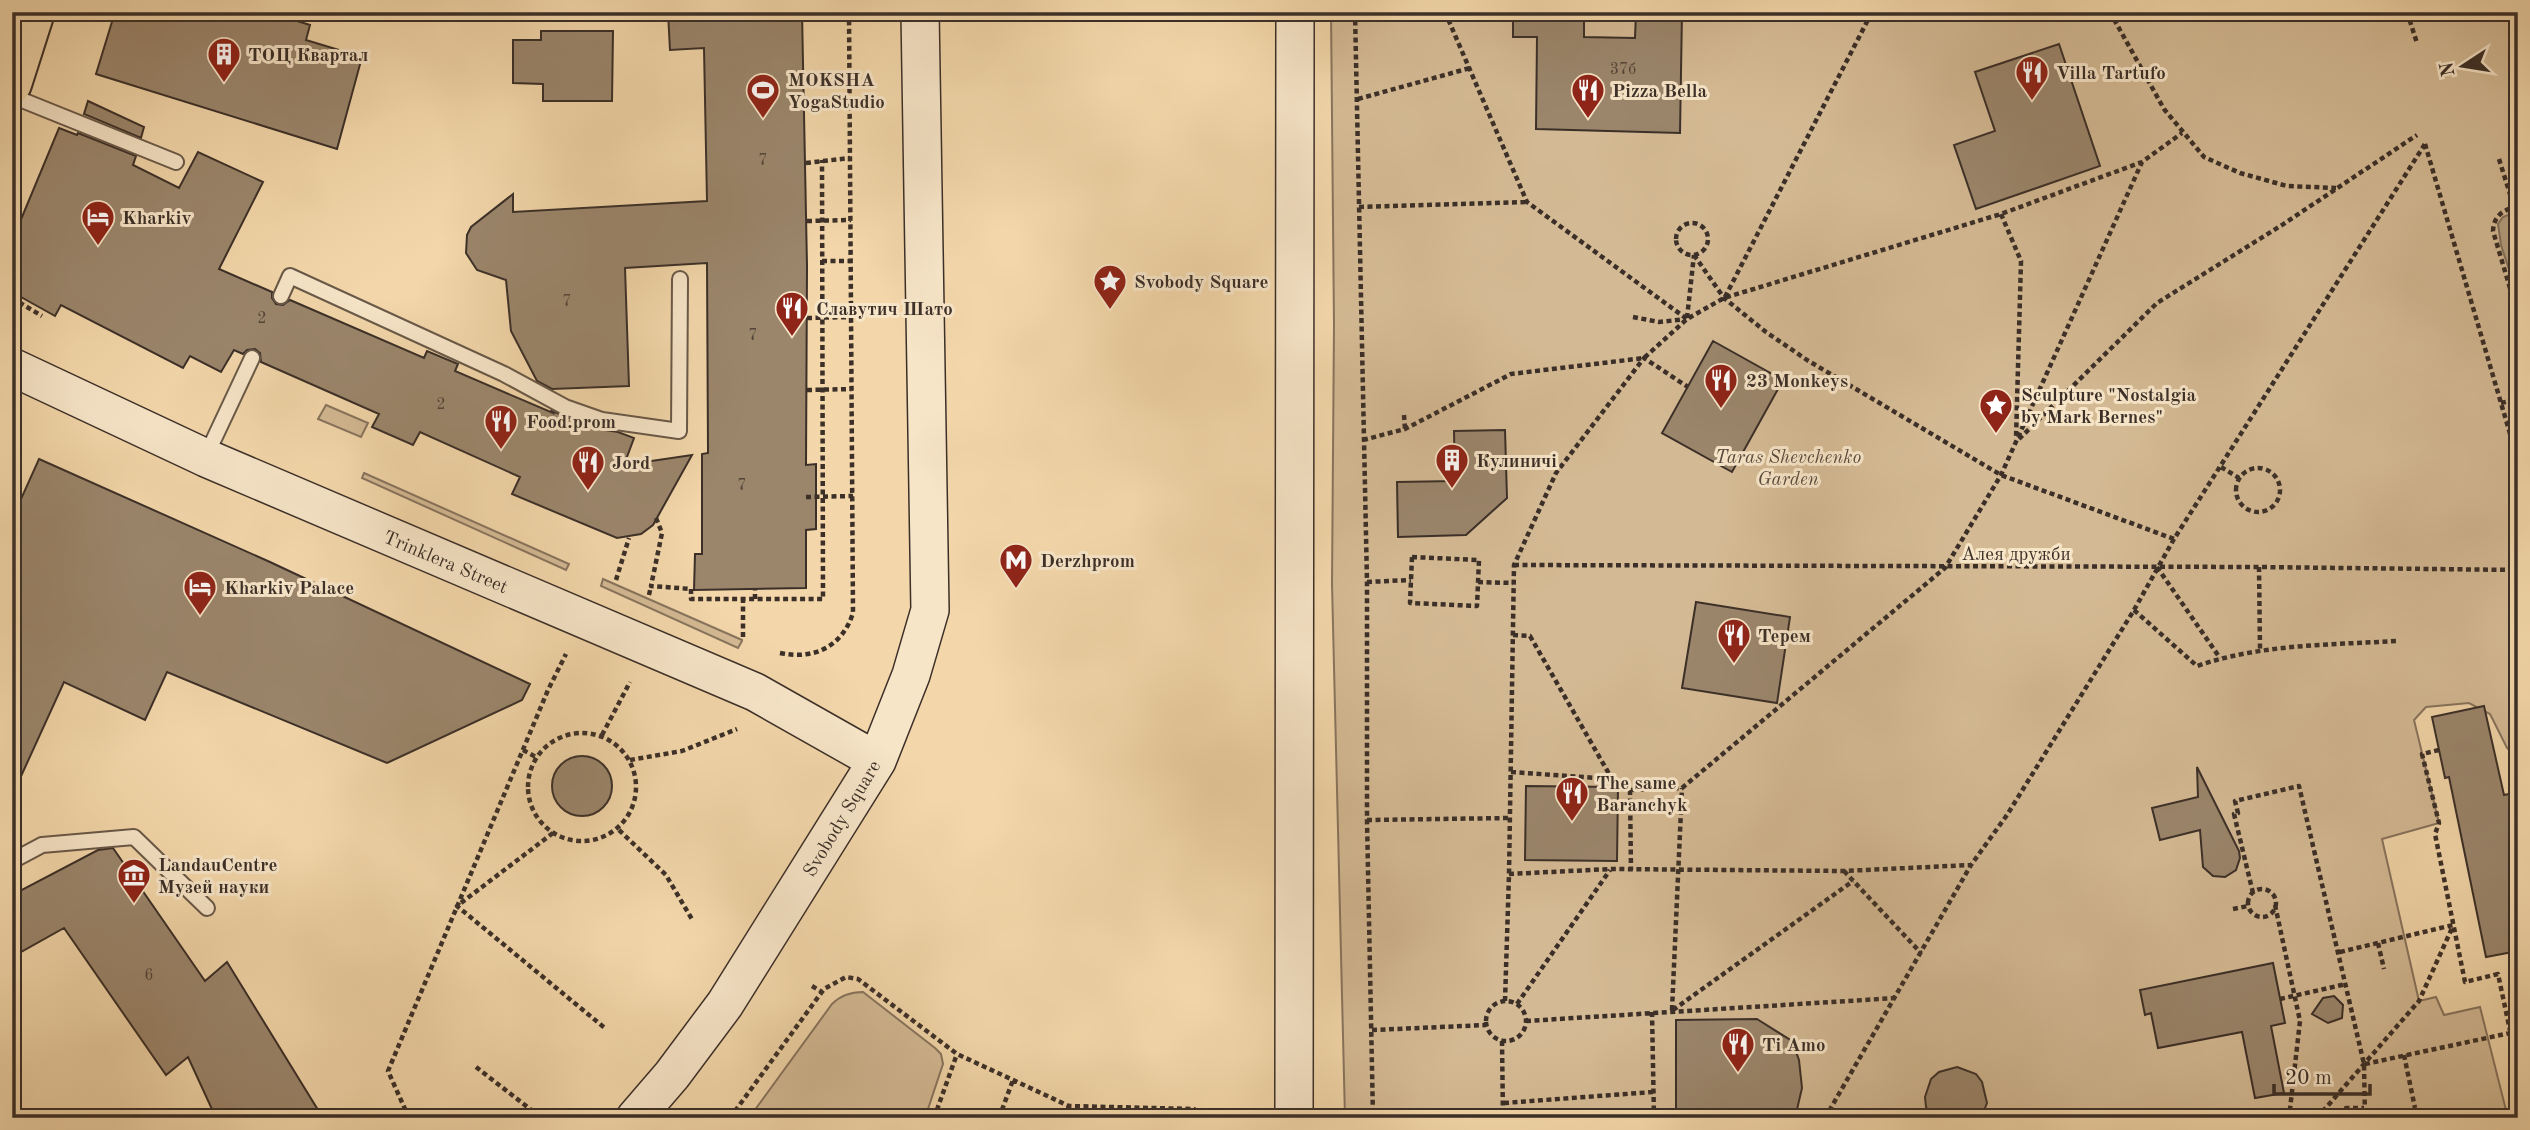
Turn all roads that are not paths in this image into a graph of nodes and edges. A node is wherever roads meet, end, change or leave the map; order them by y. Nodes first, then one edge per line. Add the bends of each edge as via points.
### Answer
1 (35, 12) edge
2 (920, 12) edge
3 (1295, 12) edge
4 (12, 84) edge
5 (12, 96) edge
6 (176, 162) dead end
7 (680, 279) dead end
8 (281, 296) dead end
9 (251, 358) dead end
10 (12, 367) edge
11 (206, 458) junction
12 (877, 761) junction
13 (12, 861) edge
14 (207, 908) dead end
15 (635, 1118) edge
16 (1294, 1118) edge

1 - 4 main road
2 - 12 main road, Svobody Square via 930,610 911,675
3 - 16 main road
5 - 6 lane
7 - 8 lane via 679,431 602,420 565,407 504,374 290,276
9 - 11 lane
10 - 11 main road, Trinklera Street
11 - 12 main road, Trinklera Street via 755,692
12 - 15 main road, Svobody Square via 725,1004
13 - 14 lane via 42,845 135,837

